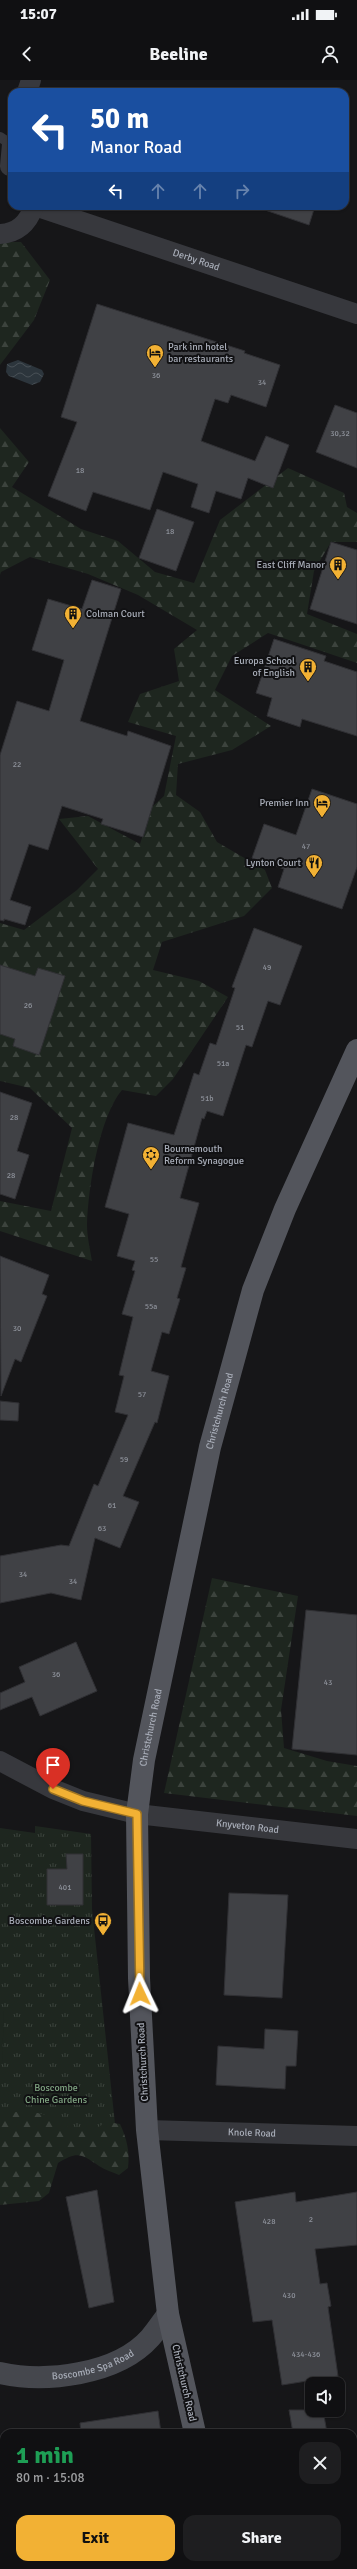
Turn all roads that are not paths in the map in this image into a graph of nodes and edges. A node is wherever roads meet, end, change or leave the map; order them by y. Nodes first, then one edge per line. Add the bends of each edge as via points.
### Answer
1 (33, 210) edge
2 (47, 210) edge
3 (0, 234) edge
4 (357, 314) edge
5 (357, 1050) edge
6 (0, 1761) edge
7 (137, 1814) junction
8 (357, 1840) edge
9 (147, 2130) junction
10 (357, 2136) edge
11 (168, 2314) junction
12 (0, 2373) edge
13 (194, 2429) edge

1 - 3 street via 23,226 13,232
2 - 4 street, Derby Road
5 - 7 main road, Christchurch Road via 285,1209 253,1290 210,1447 144,1760
6 - 7 street, Knyveton Road via 47,1786 83,1801
7 - 8 street, Knyveton Road
7 - 9 main road, Christchurch Road via 139,1978
9 - 10 street, Knole Road
9 - 11 main road, Christchurch Road
11 - 12 street, Boscombe Spa Road via 149,2339 117,2362 71,2375 45,2378 22,2378
11 - 13 main road, Christchurch Road

